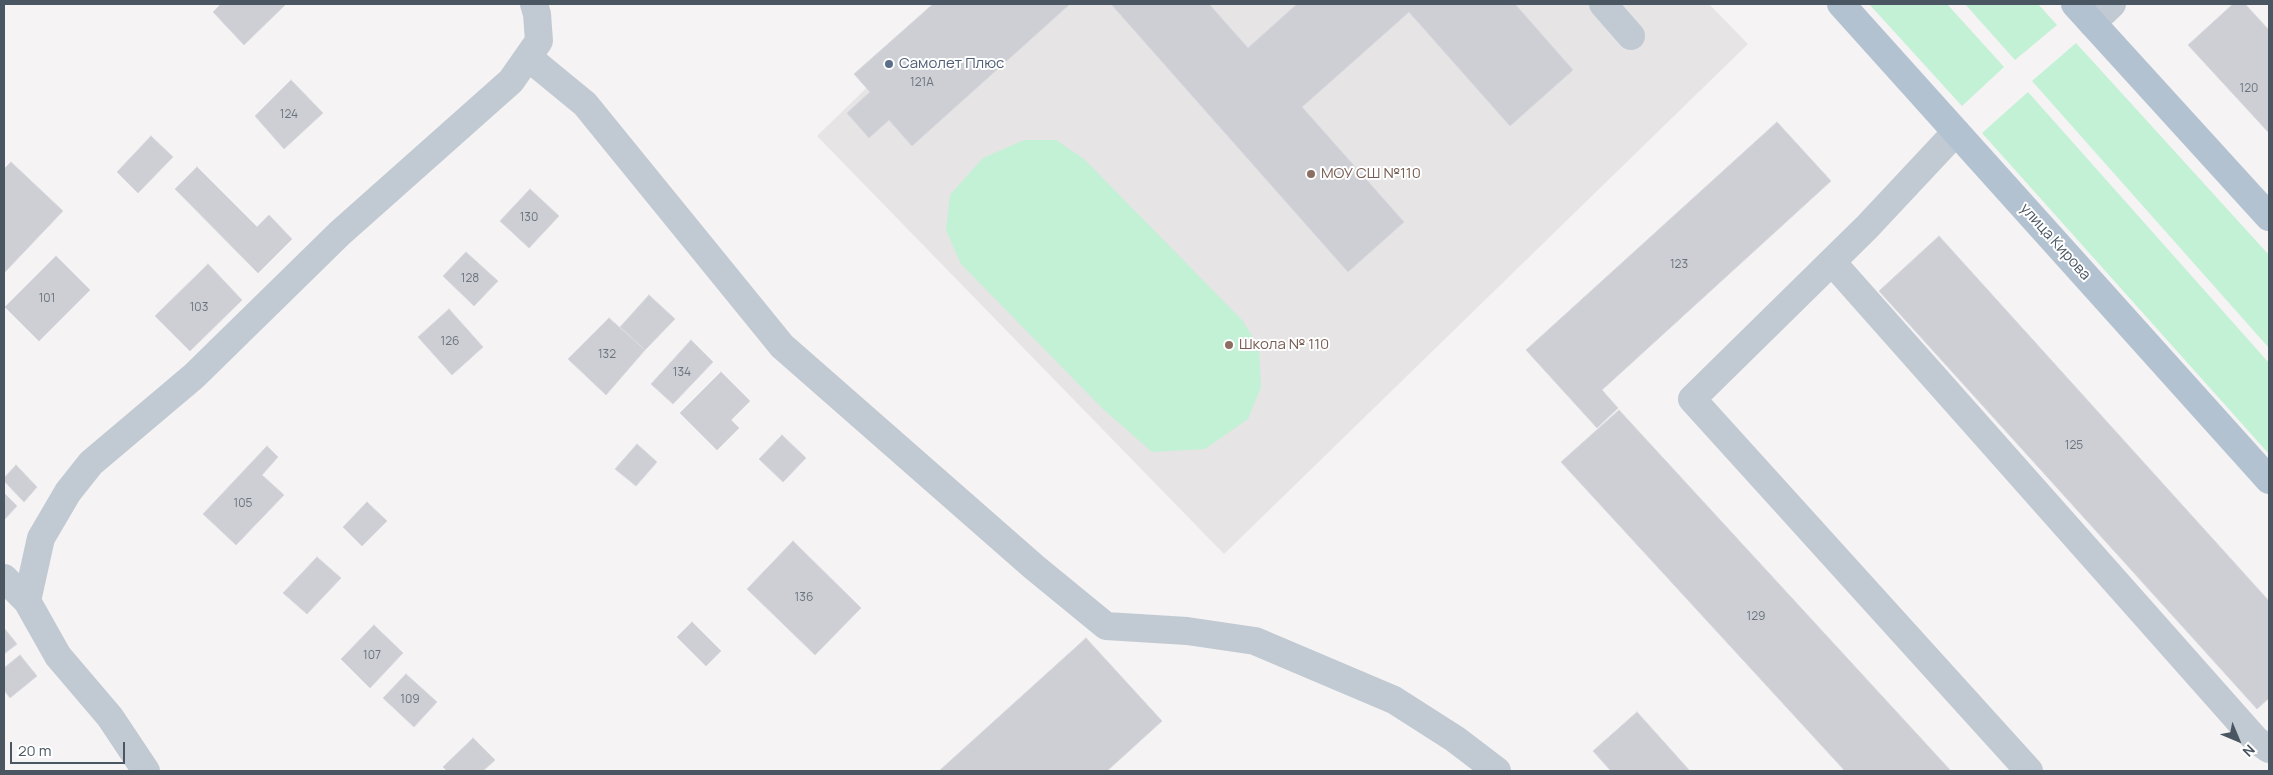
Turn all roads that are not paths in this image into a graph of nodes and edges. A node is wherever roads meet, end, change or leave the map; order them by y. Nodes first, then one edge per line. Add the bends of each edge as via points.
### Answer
1 (534, 4) edge
2 (1603, 4) edge
3 (1841, 4) edge
4 (2112, 4) edge
5 (2083, 13) edge
6 (1631, 36) dead end
7 (534, 49) junction
8 (1956, 132) junction
9 (2269, 217) edge
10 (1832, 262) junction
11 (2269, 480) edge
12 (4, 578) edge
13 (27, 601) junction
14 (2269, 749) edge
15 (146, 771) edge
16 (1497, 771) edge
17 (2029, 771) edge

1 - 7 street via 537,14
2 - 6 street
3 - 8 main road, улица Кирова
4 - 5 street
5 - 9 main road
7 - 13 street via 511,81 340,232 194,376 91,463 68,492 41,538
7 - 16 street via 585,104 782,346 1106,626 1187,631 1255,641 1394,700 1456,739
8 - 10 street
8 - 11 main road, улица Кирова
10 - 14 street via 2256,740
10 - 17 street via 1692,400
12 - 13 street
13 - 15 street via 58,656 110,717

